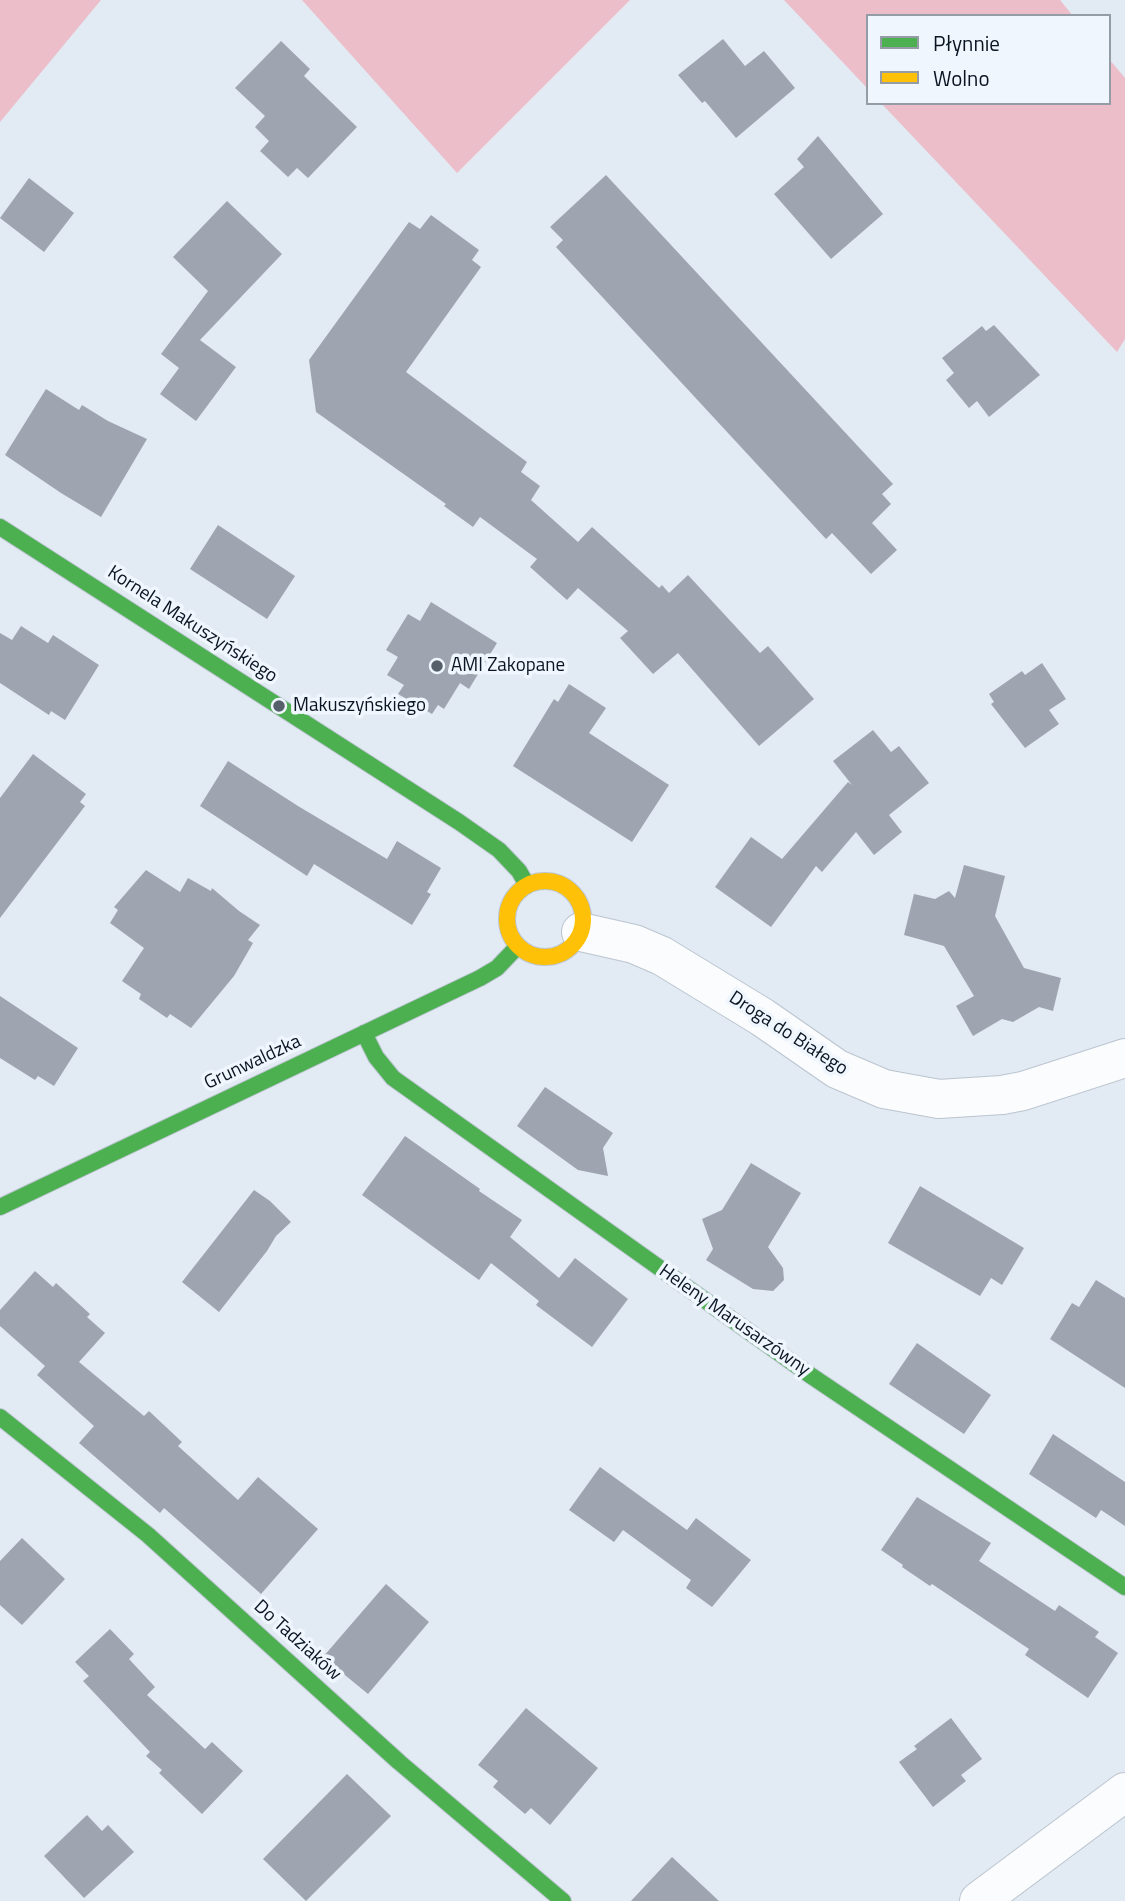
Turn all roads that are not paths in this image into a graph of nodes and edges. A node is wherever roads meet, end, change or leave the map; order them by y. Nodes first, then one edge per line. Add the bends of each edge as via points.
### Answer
1 (0, 527) edge
2 (527, 885) junction
3 (581, 932) junction
4 (518, 946) junction
5 (364, 1033) junction
6 (1125, 1058) edge
7 (0, 1207) edge
8 (0, 1417) edge
9 (1125, 1587) edge
10 (1125, 1792) edge
11 (563, 1901) edge
12 (979, 1901) edge

1 - 2 street, Kornela Makuszyńskiego via 459,821 499,850
2 - 3 street via 554,882 570,890 583,914
2 - 4 street via 514,897 507,913 508,931
3 - 4 street via 568,949 556,955 536,956
3 - 6 street, Droga do Białego via 654,951 837,1069 884,1089 939,1099 1002,1095
4 - 5 street, Grunwaldzka via 480,978
5 - 7 street, Grunwaldzka
5 - 9 street, Heleny Marusarzówny via 393,1078 807,1373
8 - 11 street, Do Tadziaków via 148,1535 400,1762
10 - 12 street

